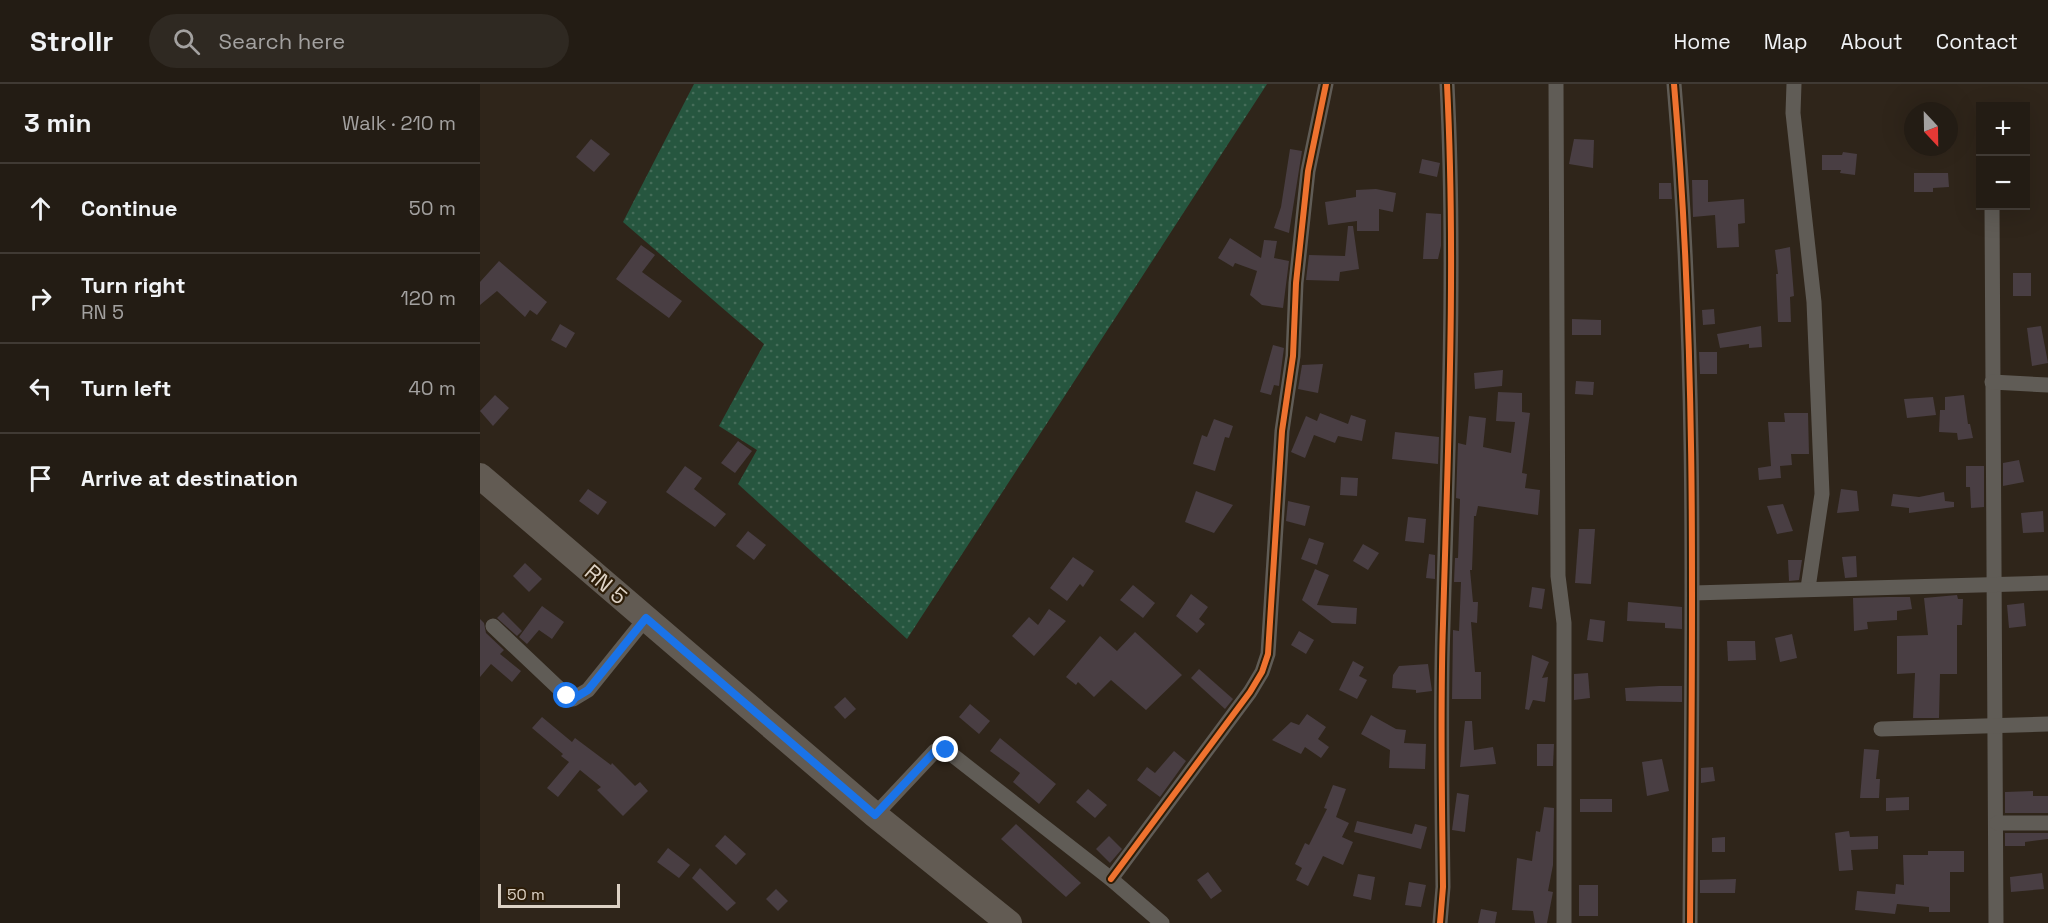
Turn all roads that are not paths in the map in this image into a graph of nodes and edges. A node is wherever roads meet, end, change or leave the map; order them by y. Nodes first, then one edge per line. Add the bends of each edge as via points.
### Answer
1 (1326, 84) edge
2 (1447, 84) edge
3 (1556, 84) edge
4 (1674, 84) edge
5 (1794, 84) edge
6 (1992, 210) edge
7 (1992, 382) junction
8 (2048, 386) edge
9 (480, 476) edge
10 (1993, 583) junction
11 (2048, 583) edge
12 (1808, 588) junction
13 (1693, 593) junction
14 (646, 618) junction
15 (493, 626) dead end
16 (1995, 724) junction
17 (2048, 724) edge
18 (1881, 729) dead end
19 (875, 815) junction
20 (1997, 823) junction
21 (2048, 823) edge
22 (1111, 879) junction
23 (1009, 923) edge
24 (1162, 923) edge
25 (1440, 923) edge
26 (1564, 923) edge
27 (1690, 923) edge
28 (1996, 923) edge

1 - 22 street via 1308,171 1296,282 1268,654 1250,693
2 - 25 street via 1450,427 1443,625
3 - 26 street
4 - 13 street via 1685,206
5 - 12 street via 1793,113 1814,303 1822,494
6 - 7 street
7 - 8 street
7 - 10 street
9 - 14 main road, RN 5 / RN 5
10 - 11 street
10 - 12 street
10 - 16 street
12 - 13 street
13 - 27 street
14 - 15 street via 588,690 573,699
14 - 19 main road, RN 5 / RN 5
16 - 17 street
16 - 18 street
16 - 20 street
19 - 22 street via 942,748
19 - 23 main road, RN 5 / RN 5
20 - 21 street
20 - 28 street
22 - 24 street

